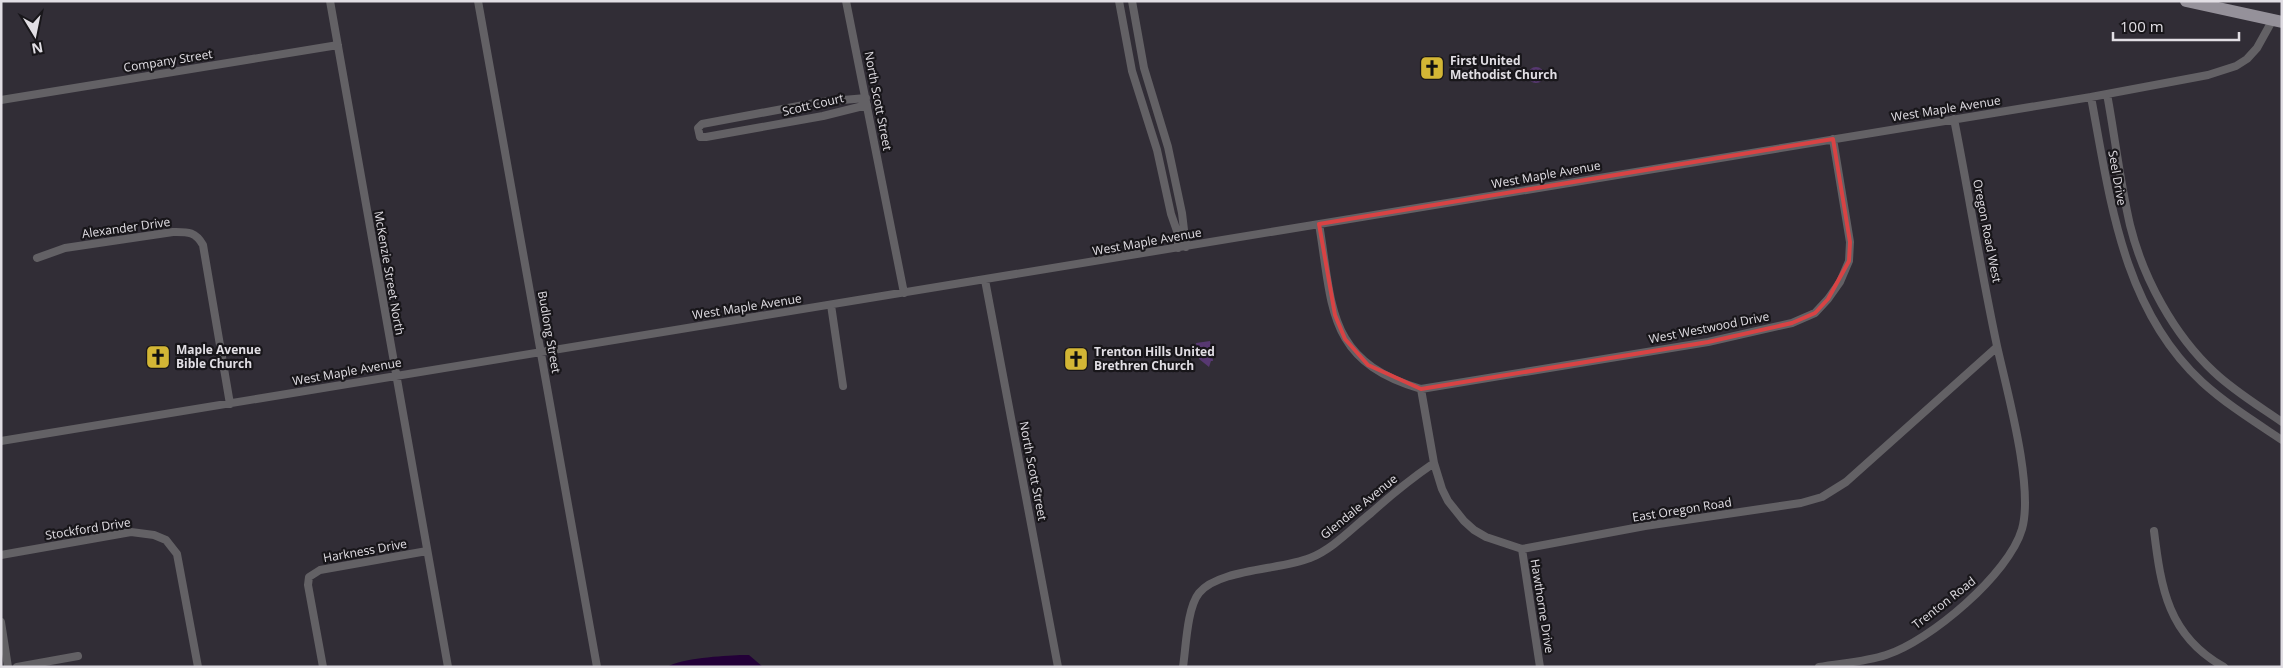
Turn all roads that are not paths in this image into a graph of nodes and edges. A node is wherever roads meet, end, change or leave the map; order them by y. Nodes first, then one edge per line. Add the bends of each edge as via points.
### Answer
1 (330, 1) edge
2 (478, 1) edge
3 (846, 1) edge
4 (1119, 1) edge
5 (1132, 1) edge
6 (2186, 1) edge
7 (2277, 21) edge
8 (338, 45) junction
9 (1144, 68) junction
10 (1132, 71) junction
11 (2107, 94) junction
12 (2091, 97) junction
13 (1, 100) edge
14 (866, 101) junction
15 (762, 113) junction
16 (1954, 119) junction
17 (765, 127) junction
18 (1833, 139) junction
19 (1168, 147) junction
20 (1157, 150) junction
21 (1319, 224) junction
22 (1182, 247) junction
23 (2141, 255) junction
24 (37, 258) dead end
25 (2127, 261) junction
26 (985, 280) junction
27 (904, 293) junction
28 (831, 305) junction
29 (1997, 347) junction
30 (541, 351) junction
31 (395, 375) junction
32 (2228, 384) junction
33 (843, 386) dead end
34 (1421, 389) junction
35 (2219, 395) junction
36 (230, 404) junction
37 (2282, 422) edge
38 (2282, 440) edge
39 (1, 441) edge
40 (1434, 463) junction
41 (2154, 531) dead end
42 (1522, 549) junction
43 (427, 551) junction
44 (1, 554) edge
45 (1, 622) edge
46 (78, 656) dead end
47 (8, 667) edge
48 (17, 667) edge
49 (198, 667) edge
50 (323, 667) edge
51 (448, 667) edge
52 (597, 667) edge
53 (1058, 667) edge
54 (1183, 667) edge
55 (1540, 667) edge
56 (1819, 667) edge
57 (2224, 667) edge

1 - 8 street, McKenzie Street North
2 - 30 street, Budlong Street
3 - 14 street, North Scott Street
4 - 10 street
5 - 9 street
6 - 7 main road
7 - 11 street, West Maple Avenue via 2247,59 2236,66 2208,75
8 - 13 street, Company Street
8 - 31 street, McKenzie Street North
9 - 10 street
9 - 19 street
10 - 20 street
11 - 12 street, West Maple Avenue
11 - 23 street, Seel Drive via 2130,226
12 - 16 street, West Maple Avenue
12 - 25 street, Seel Drive via 2114,222
14 - 15 street, Scott Court via 820,102
14 - 17 street, Scott Court via 823,116
14 - 27 street, North Scott Street
15 - 17 street
15 - 17 street, Scott Court via 702,124 698,128 700,137 706,137
16 - 18 street, West Maple Avenue
16 - 29 street, Oregon Road West
18 - 21 street, West Maple Avenue
18 - 34 street, West Westwood Drive via 1850,242 1849,261 1840,282 1815,313 1792,323 1708,342
19 - 20 street
19 - 22 street via 1182,213
20 - 22 street
21 - 22 street, West Maple Avenue
21 - 34 street via 1335,315 1345,339 1354,353 1368,365 1401,383
22 - 26 street, West Maple Avenue
23 - 25 street
23 - 32 street, Seel Drive via 2151,282 2178,330
24 - 36 street, Alexander Drive via 65,248 173,232 190,232 199,238 203,245
25 - 35 street, Seel Drive via 2146,305 2173,348
26 - 27 street, West Maple Avenue
26 - 53 street, North Scott Street
27 - 28 street, West Maple Avenue
28 - 30 street, West Maple Avenue
28 - 33 street
29 - 42 street, East Oregon Road via 1846,482 1822,498
29 - 56 street, Trenton Road via 2024,487 2022,529 2014,547 1977,594 1913,642 1887,655
30 - 31 street, West Maple Avenue
30 - 52 street, Budlong Street
31 - 36 street, West Maple Avenue
31 - 43 street, McKenzie Street North
32 - 35 street
32 - 37 street, Seel Drive
34 - 40 street, East Oregon Road
35 - 38 street, Seel Drive
36 - 39 street, West Maple Avenue
40 - 42 street, East Oregon Road via 1442,489 1464,521 1486,537
40 - 54 street, Glendale Avenue via 1342,538 1312,557 1222,577 1210,583 1198,594 1192,609
41 - 57 street via 2160,575 2170,609 2188,640
42 - 55 street, Hawthorne Drive
43 - 50 street, Harkness Drive via 320,570 309,577
43 - 51 street, McKenzie Street North
44 - 49 street, Stockford Drive via 131,532 166,540 177,554
45 - 47 street
46 - 48 street

